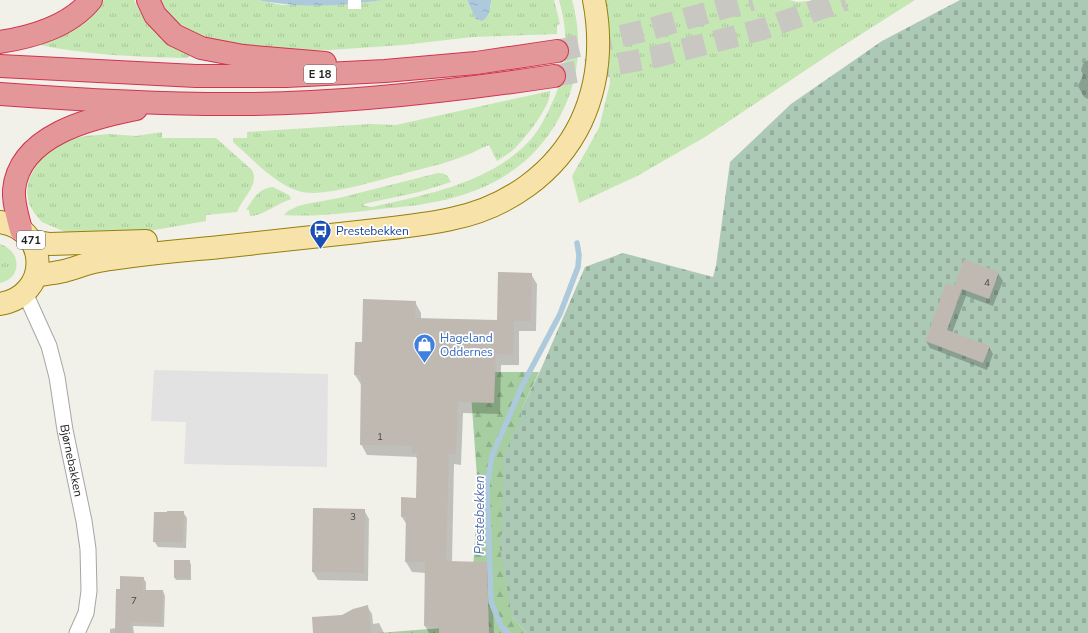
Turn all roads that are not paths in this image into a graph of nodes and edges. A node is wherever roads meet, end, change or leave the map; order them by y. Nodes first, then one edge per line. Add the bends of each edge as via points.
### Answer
1 (91, 0) edge
2 (148, 0) edge
3 (580, 0) edge
4 (594, 0) edge
5 (0, 42) edge
6 (557, 51) tunnel mouth
7 (0, 66) edge
8 (385, 71) junction
9 (554, 76) tunnel mouth
10 (0, 94) edge
11 (163, 104) junction
12 (0, 222) edge
13 (26, 235) junction
14 (31, 284) junction
15 (0, 304) edge
16 (77, 633) edge

1 - 5 highway via 75,15 51,29 20,39
2 - 8 highway, E 18 via 155,15 174,34 201,48 243,56
3 - 13 main road, 471 via 585,25 586,58 581,85 572,111 559,135 533,166 487,195 420,212 152,241 50,244
4 - 14 main road via 598,24 598,59 587,110 570,142 551,165 530,185 505,200 467,216 407,227 97,261
6 - 8 highway, E 18 via 476,63
7 - 8 highway, E 18 via 196,76 286,76
9 - 11 highway, E 18 via 451,91 353,100
10 - 11 highway, E 18
11 - 13 highway, E 18 via 98,118 61,132 36,148 21,167 14,191 14,200
12 - 13 main road, 471 via 12,225
13 - 14 main road, 471 via 35,247 38,262
14 - 15 main road via 14,300
14 - 16 street, Bjørnebakken via 57,377 88,548 89,591 86,613

